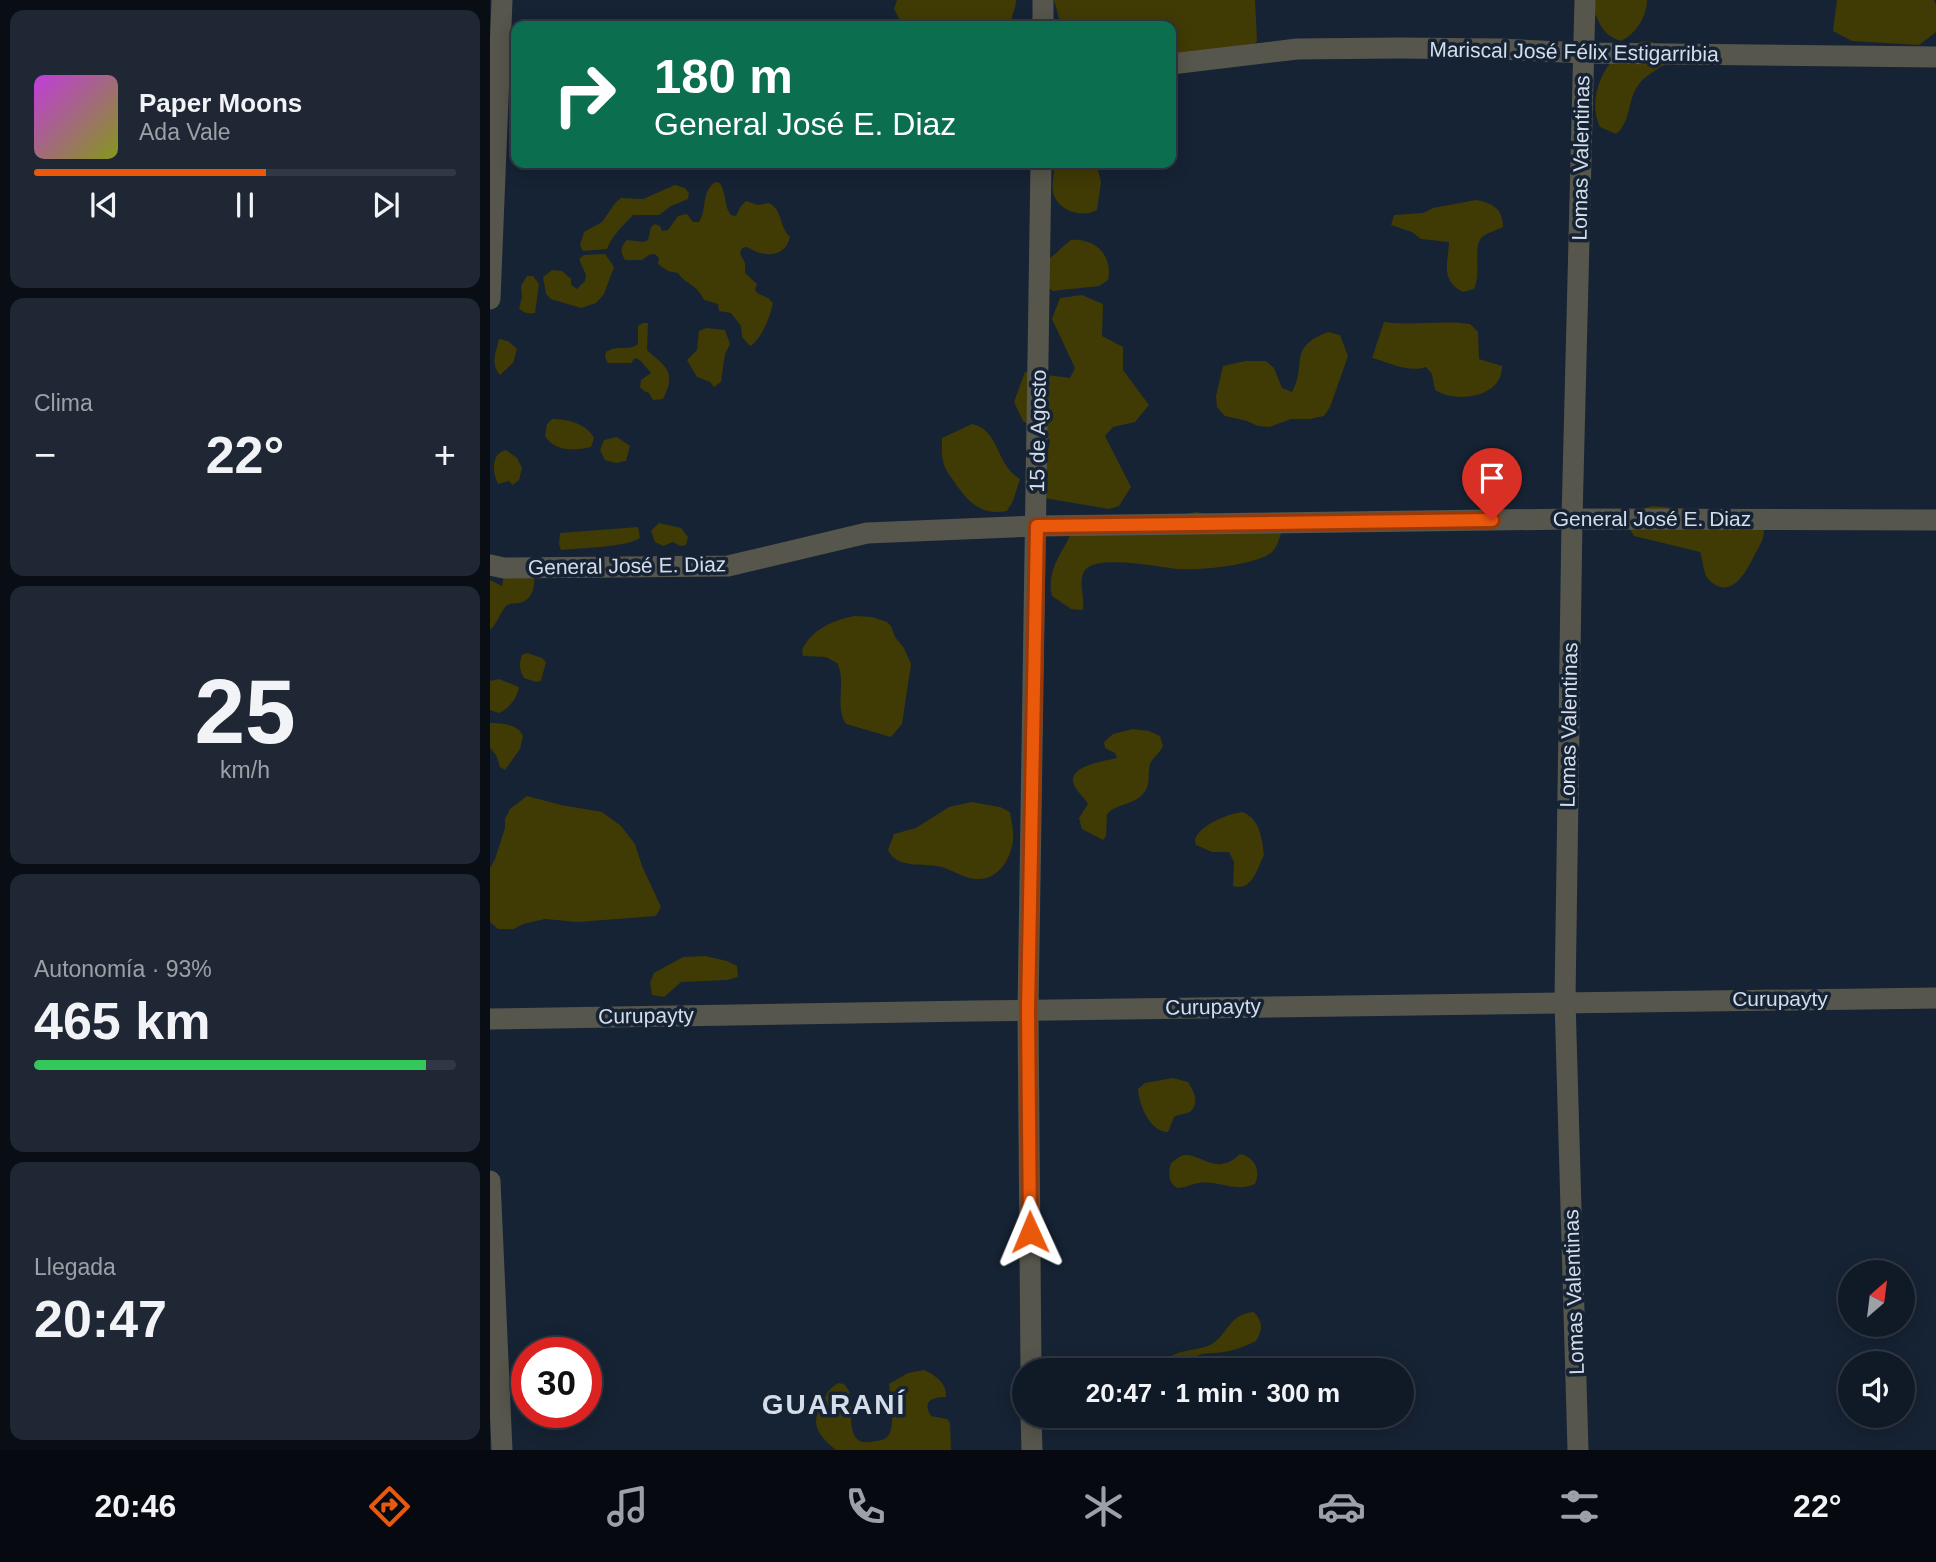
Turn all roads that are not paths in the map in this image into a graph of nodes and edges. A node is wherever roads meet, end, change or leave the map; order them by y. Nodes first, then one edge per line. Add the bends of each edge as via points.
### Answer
1 (502, 0) edge
2 (1043, 0) edge
3 (1586, 0) edge
4 (1042, 21) edge
5 (1584, 53) junction
6 (1936, 57) edge
7 (1176, 63) edge
8 (501, 139) edge
9 (1041, 168) edge
10 (490, 299) edge
11 (1572, 519) junction
12 (1936, 520) edge
13 (1037, 526) junction
14 (490, 565) edge
15 (1936, 998) edge
16 (1565, 1000) junction
17 (1028, 1011) junction
18 (490, 1018) edge
19 (490, 1181) edge
20 (1031, 1358) edge
21 (1031, 1428) edge
22 (502, 1450) edge
23 (1032, 1450) edge
24 (1578, 1450) edge

1 - 8 street
2 - 4 street
3 - 5 street, Lomas Valentinas
5 - 6 street, Mariscal José Félix Estigarribia
5 - 7 street, Mariscal José Félix Estigarribia via 1297,49
5 - 11 street, Lomas Valentinas
8 - 10 street
9 - 13 street, 15 de Agosto
11 - 12 street, General José E. Diaz
11 - 13 street, General José E. Diaz
11 - 16 street, Lomas Valentinas
13 - 14 street, General José E. Diaz via 867,533 728,566
13 - 17 street, 15 de Agosto
15 - 16 street, Curupayty
16 - 17 street, Curupayty
16 - 24 street, Lomas Valentinas
17 - 18 street, Curupayty
17 - 20 street, 15 de Agosto
19 - 22 street
21 - 23 street

